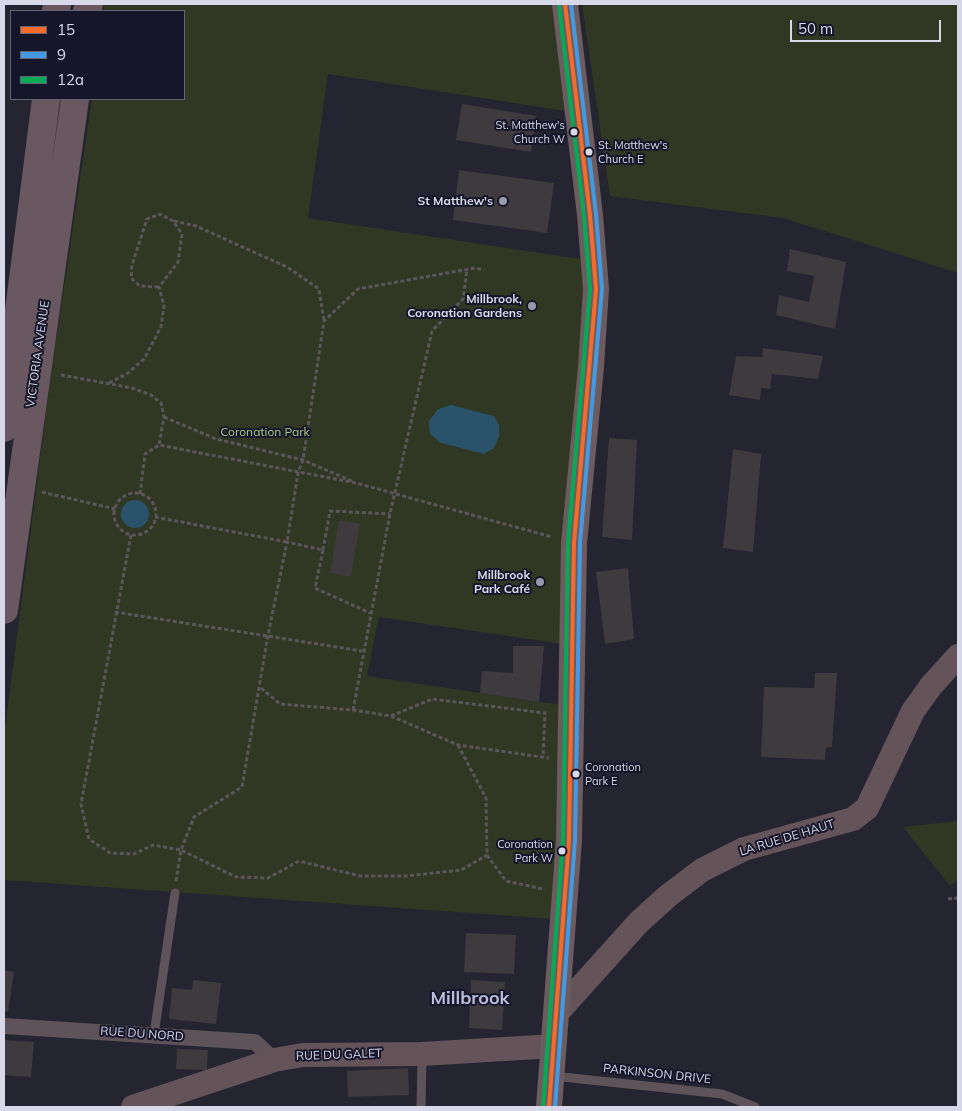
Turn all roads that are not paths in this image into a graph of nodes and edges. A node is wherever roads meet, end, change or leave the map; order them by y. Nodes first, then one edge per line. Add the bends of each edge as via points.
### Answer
1 (565, 4) edge
2 (46, 100) edge
3 (75, 100) edge
4 (4, 428) edge
5 (4, 610) edge
6 (958, 657) edge
7 (175, 893) road end
8 (558, 1012) junction
9 (4, 1026) edge
10 (154, 1034) junction
11 (554, 1046) junction
12 (422, 1054) junction
13 (274, 1060) junction
14 (553, 1076) junction
15 (133, 1107) edge
16 (421, 1107) edge
17 (550, 1107) edge
18 (755, 1107) edge

1 - 8 main road via 596,289 574,543 572,760
2 - 4 highway, VICTORIA AVENUE
3 - 5 highway, VICTORIA AVENUE
6 - 8 main road, LA RUE DE HAUT via 912,711 867,808 853,819 744,849 702,870 639,922
7 - 10 lane
8 - 11 main road
9 - 10 street, RUE DU NORD
10 - 13 street, RUE DU NORD via 255,1042
11 - 12 main road, RUE DU GALET
11 - 14 main road
12 - 13 main road, RUE DU GALET via 303,1055
12 - 16 lane
13 - 15 main road, RUE DU GALET
14 - 17 main road
14 - 18 lane, PARKINSON DRIVE via 722,1094

